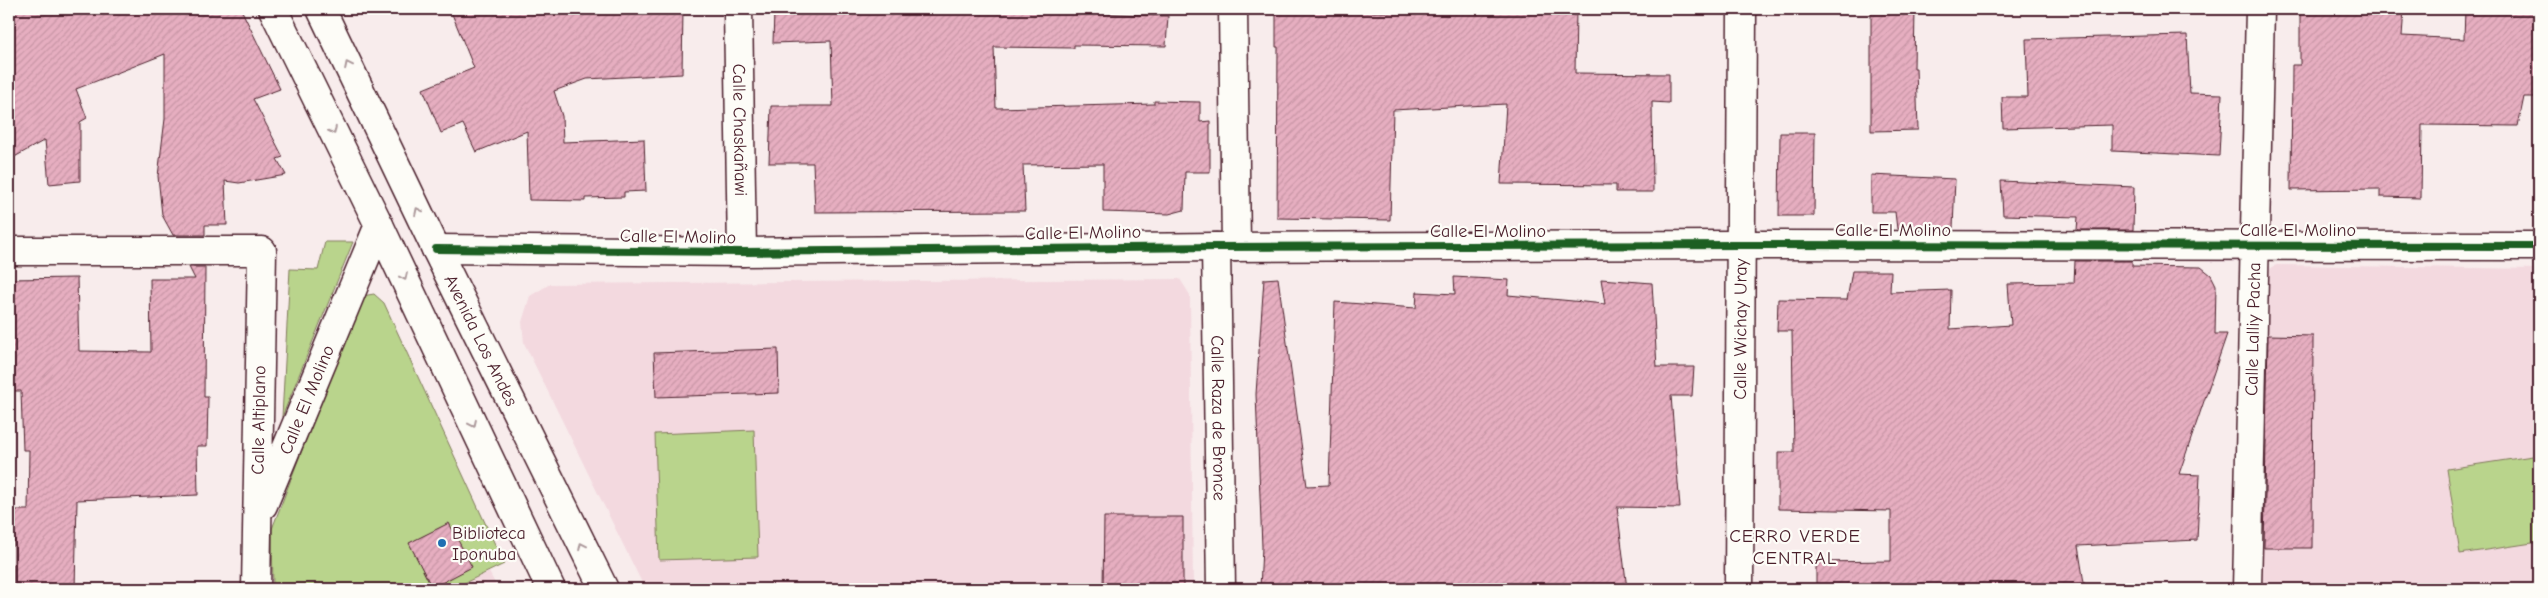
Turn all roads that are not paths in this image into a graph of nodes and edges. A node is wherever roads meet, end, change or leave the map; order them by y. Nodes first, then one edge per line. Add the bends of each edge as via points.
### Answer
1 (273, 9) edge
2 (321, 9) edge
3 (738, 9) edge
4 (1233, 9) edge
5 (1742, 9) edge
6 (2260, 9) edge
7 (379, 225) junction
8 (1740, 245) junction
9 (2254, 245) junction
10 (2539, 246) edge
11 (1226, 247) junction
12 (436, 250) junction
13 (9, 251) edge
14 (742, 252) junction
15 (256, 520) junction
16 (256, 589) edge
17 (551, 589) edge
18 (604, 589) edge
19 (1222, 589) edge
20 (1739, 589) edge
21 (2247, 589) edge

1 -> 7 street
12 -> 2 street, Avenida Los Andes
3 - 14 street, Calle Chaskañawi
4 - 11 street, Calle Raza de Bronce
5 - 8 street, Calle Wichay Uray
6 - 9 street, Calle Lalliy Pacha
7 - 15 street, Calle El Molino
7 -> 17 street
8 - 9 street, Calle El Molino
8 - 11 street, Calle El Molino
8 - 20 street, Calle Wichay Uray
9 - 10 street, Calle El Molino
9 - 21 street, Calle Lalliy Pacha
11 - 14 street, Calle El Molino
11 - 19 street, Calle Raza de Bronce
12 - 14 street, Calle El Molino
18 -> 12 street, Avenida Los Andes
13 - 15 street, Calle Altiplano via 262,251
15 - 16 street, Calle Altiplano

